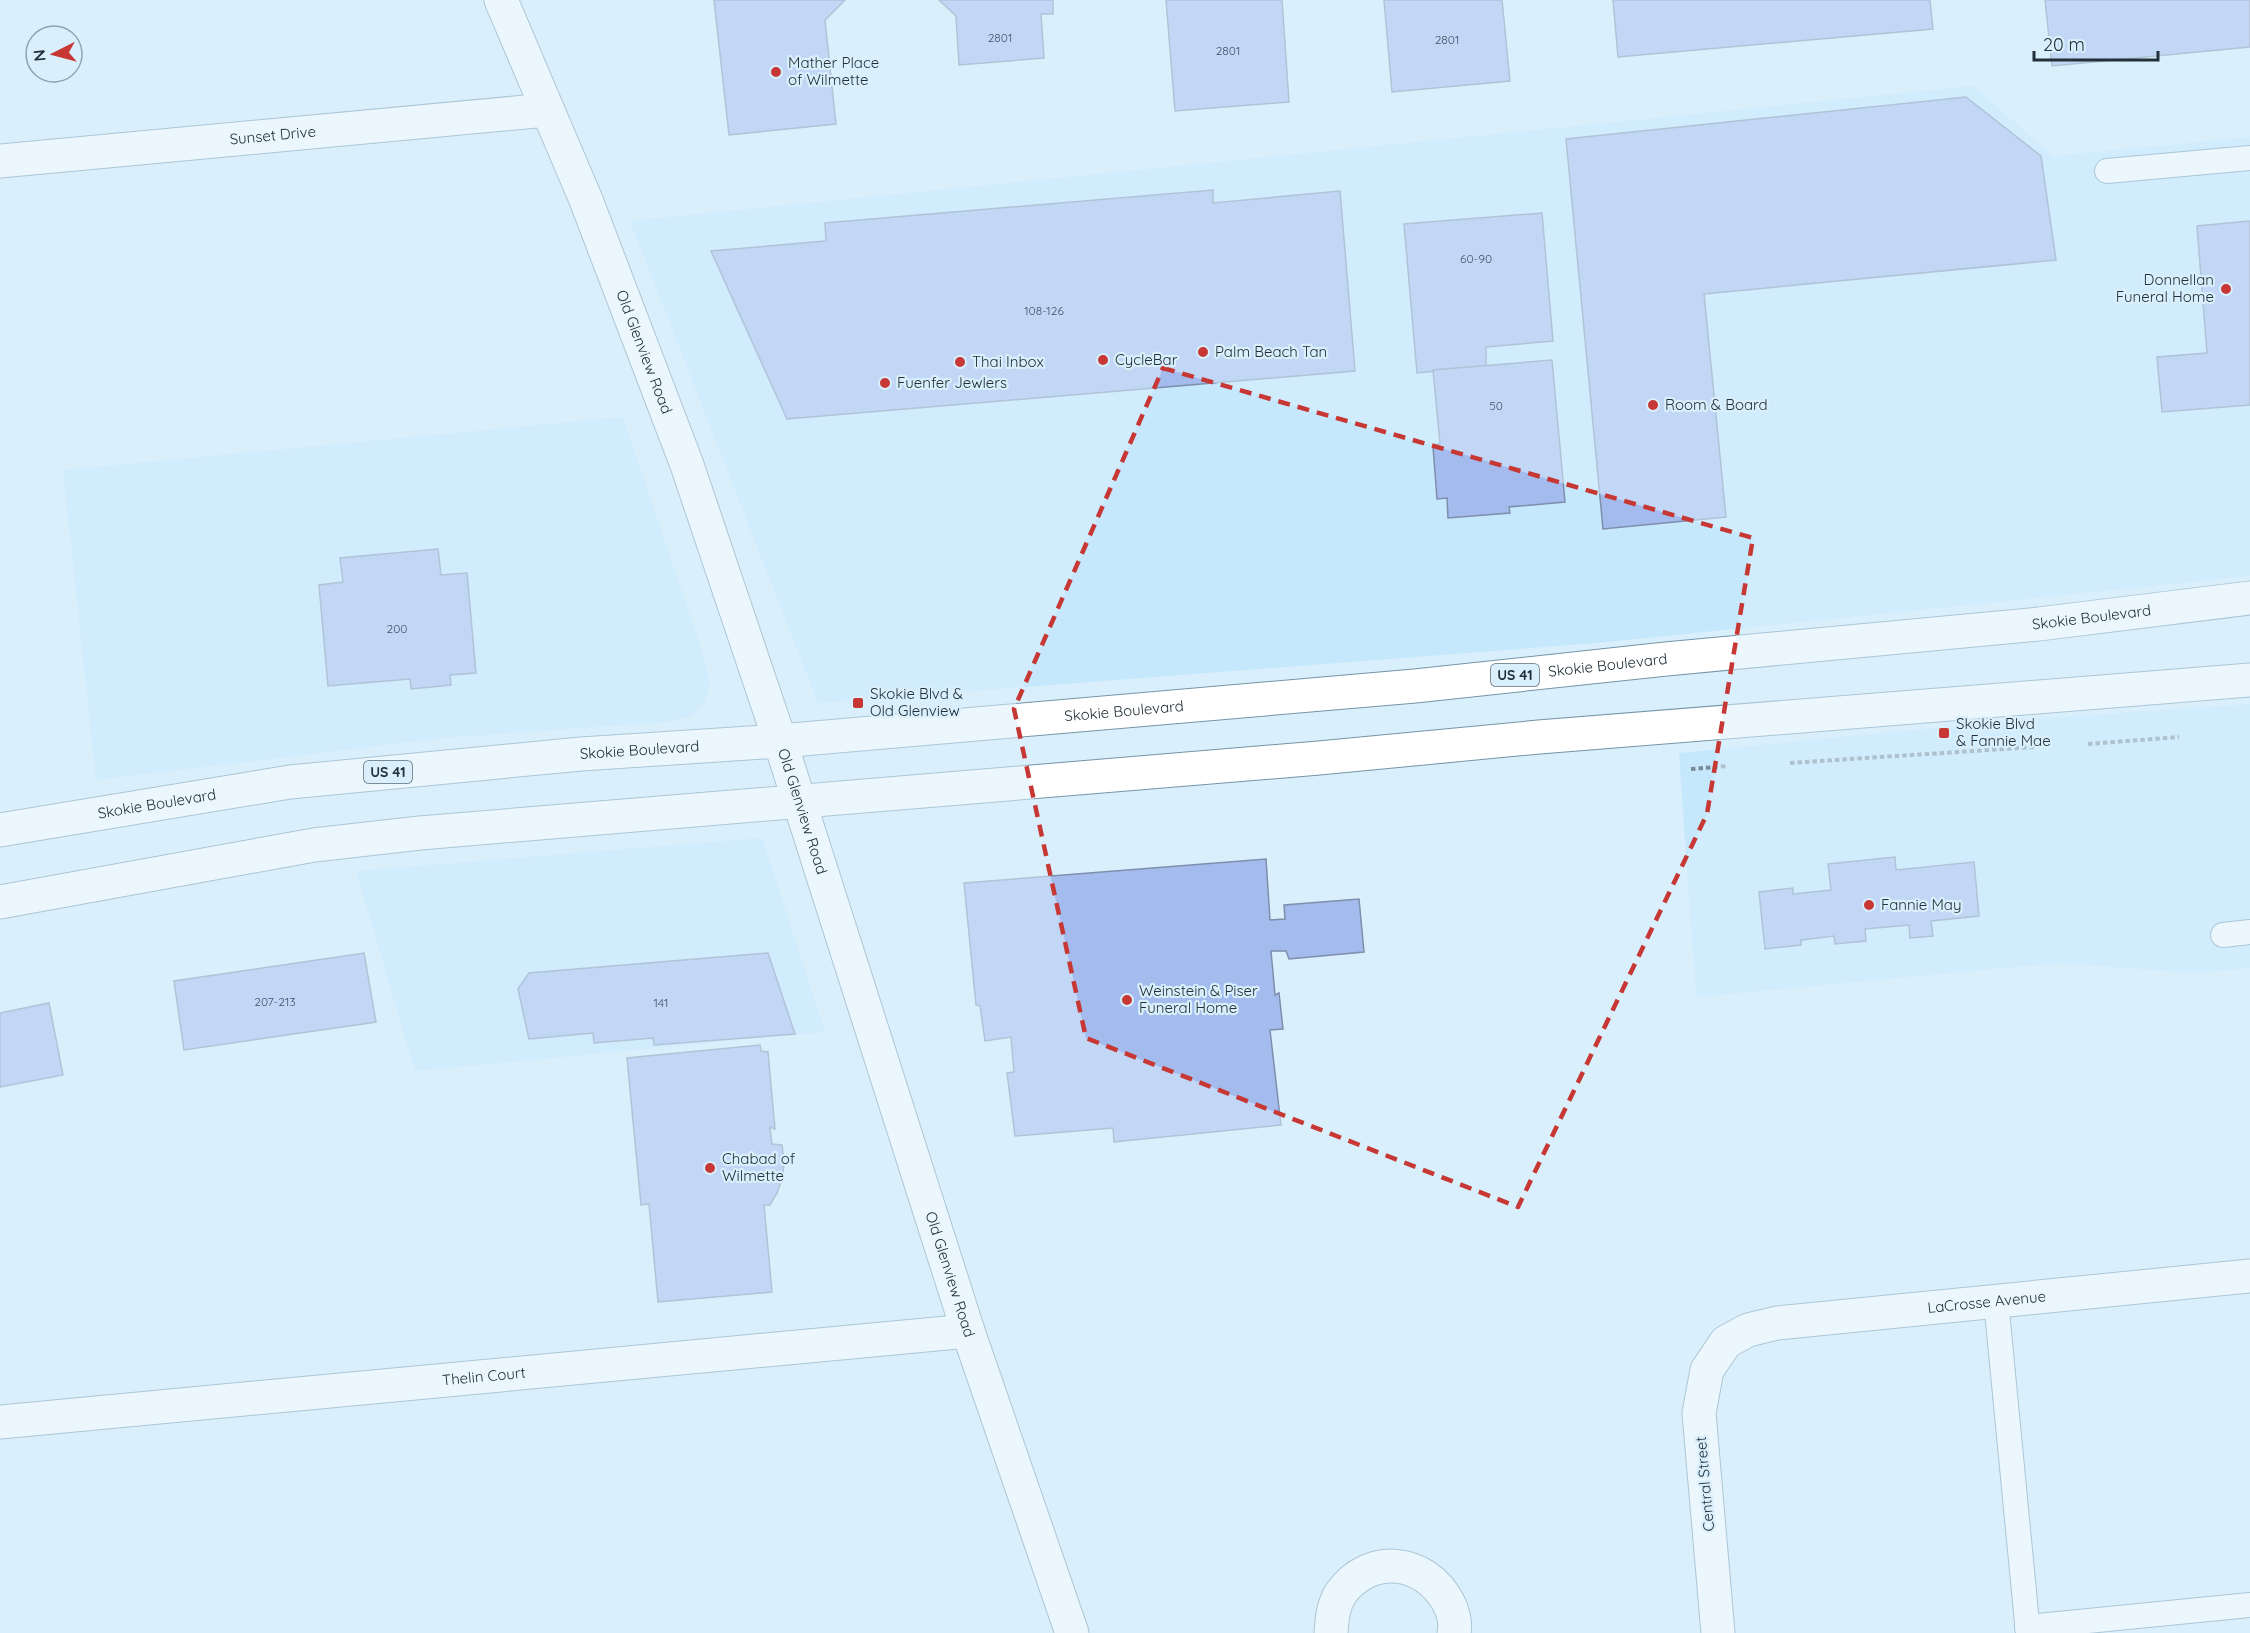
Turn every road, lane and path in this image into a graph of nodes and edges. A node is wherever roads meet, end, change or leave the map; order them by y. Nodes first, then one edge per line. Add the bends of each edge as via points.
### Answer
1 (501, 0) edge
2 (547, 110) junction
3 (2250, 158) edge
4 (0, 161) edge
5 (2107, 171) dead end
6 (2250, 598) edge
7 (2250, 680) edge
8 (2179, 737) dead end
9 (780, 741) junction
10 (2088, 744) dead end
11 (2034, 747) dead end
12 (1790, 762) dead end
13 (1728, 766) dead end
14 (1691, 769) dead end
15 (799, 802) junction
16 (0, 830) edge
17 (0, 902) edge
18 (2250, 932) edge
19 (2223, 935) dead end
20 (2250, 1276) edge
21 (1996, 1301) junction
22 (968, 1331) junction
23 (1726, 1342) joint
24 (0, 1422) edge
25 (2250, 1605) edge
26 (2027, 1630) edge
27 (1072, 1633) edge
28 (1331, 1633) edge
29 (1454, 1633) edge
30 (1718, 1633) edge

1 - 2 main road, Old Glenview Road
2 - 4 main road, Sunset Drive
2 - 9 main road, Old Glenview Road via 586,200 687,465
3 - 5 lane
6 - 9 main road, Skokie Boulevard / US 41 via 2039,624 1415,686
7 - 15 main road
8 - 10 path
9 - 15 main road, Old Glenview Road
9 - 16 main road, Skokie Boulevard / US 41 via 581,754 290,782
11 - 12 path
13 - 14 path
15 - 17 main road via 314,845
15 - 22 main road, Old Glenview Road
18 - 19 lane
20 - 21 main road, LaCrosse Avenue
21 - 23 main road, LaCrosse Avenue via 1777,1323 1748,1330
21 - 26 lane
22 - 24 main road, Thelin Court
22 - 27 main road, Old Glenview Road
23 - 30 main road, Central Street via 1707,1370 1699,1413
25 - 26 lane
28 - 29 main road via 1332,1613 1353,1580 1370,1570 1390,1566 1419,1572 1442,1590 1451,1608

